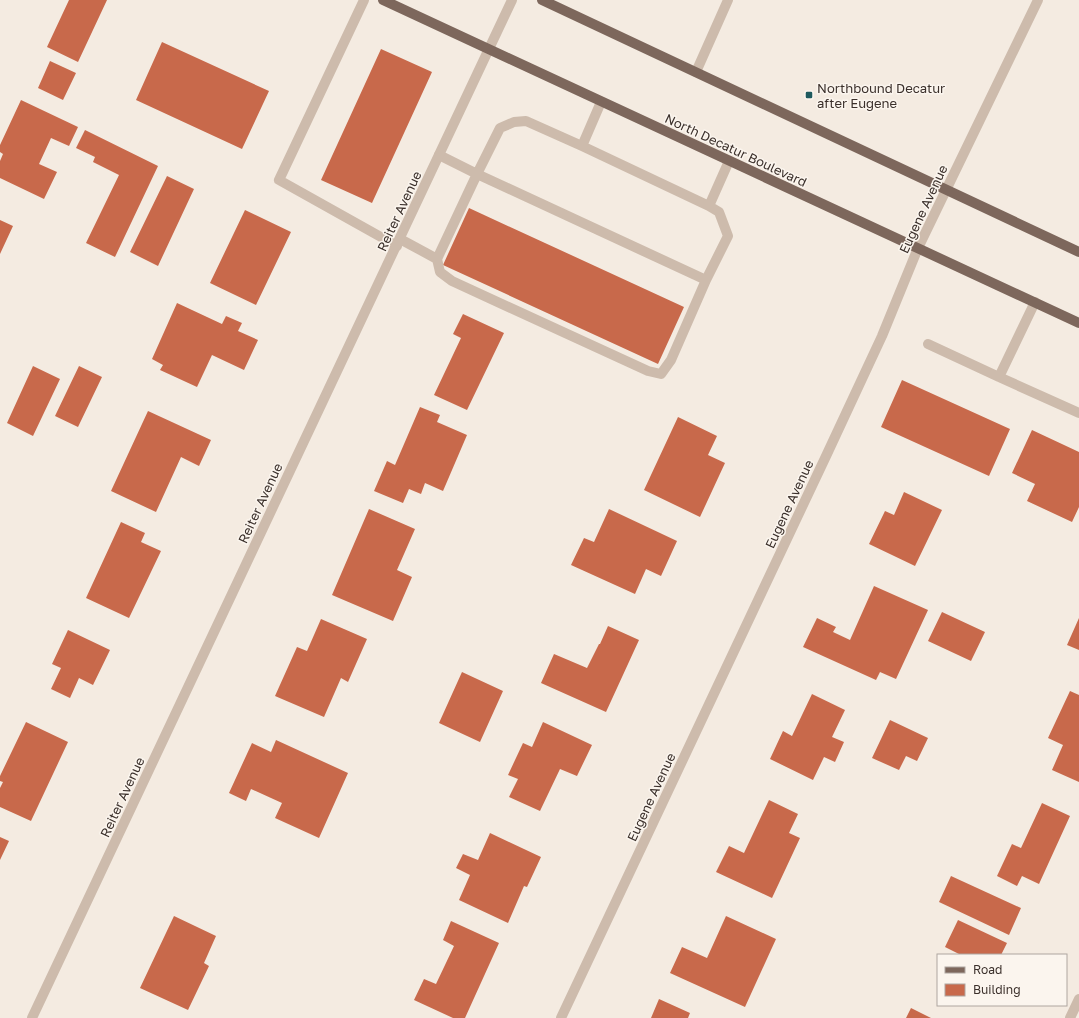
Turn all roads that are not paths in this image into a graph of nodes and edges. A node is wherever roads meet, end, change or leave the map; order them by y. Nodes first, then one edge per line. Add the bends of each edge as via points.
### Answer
1 (364, 0) edge
2 (382, 0) edge
3 (512, 0) edge
4 (542, 0) edge
5 (728, 0) edge
6 (1038, 0) edge
7 (488, 50) junction
8 (696, 72) junction
9 (601, 102) junction
10 (582, 146) junction
11 (439, 155) junction
12 (729, 161) junction
13 (477, 174) junction
14 (947, 189) junction
15 (709, 206) junction
16 (398, 243) junction
17 (918, 248) junction
18 (1079, 252) edge
19 (437, 259) junction
20 (706, 280) junction
21 (1035, 302) junction
22 (1079, 323) edge
23 (928, 344) dead end
24 (999, 377) junction
25 (1079, 413) edge
26 (1079, 999) edge
27 (32, 1018) edge
28 (561, 1018) edge
29 (1070, 1018) edge

1 - 16 street via 279,180
2 - 7 main road, North Decatur Boulevard
3 - 7 street, Reiter Avenue
4 - 8 main road
5 - 8 street
6 - 14 street, Eugene Avenue
7 - 9 main road, North Decatur Boulevard
7 - 11 street, Reiter Avenue
8 - 14 main road
9 - 10 street
9 - 12 main road, North Decatur Boulevard
10 - 13 street via 526,121 514,122 500,128
10 - 15 street
11 - 13 street
11 - 16 street, Reiter Avenue
12 - 15 street
12 - 17 main road, North Decatur Boulevard
13 - 19 street
13 - 20 street
14 - 17 street, Eugene Avenue
14 - 18 main road
15 - 20 street via 719,212 728,236
16 - 19 street
16 - 27 street, Reiter Avenue
17 - 21 main road, North Decatur Boulevard
17 - 28 street, Eugene Avenue via 882,336
19 - 20 street via 440,272 452,280 648,371 661,374 671,360
21 - 22 main road, North Decatur Boulevard
21 - 24 street
23 - 24 street
24 - 25 street
26 - 29 street

